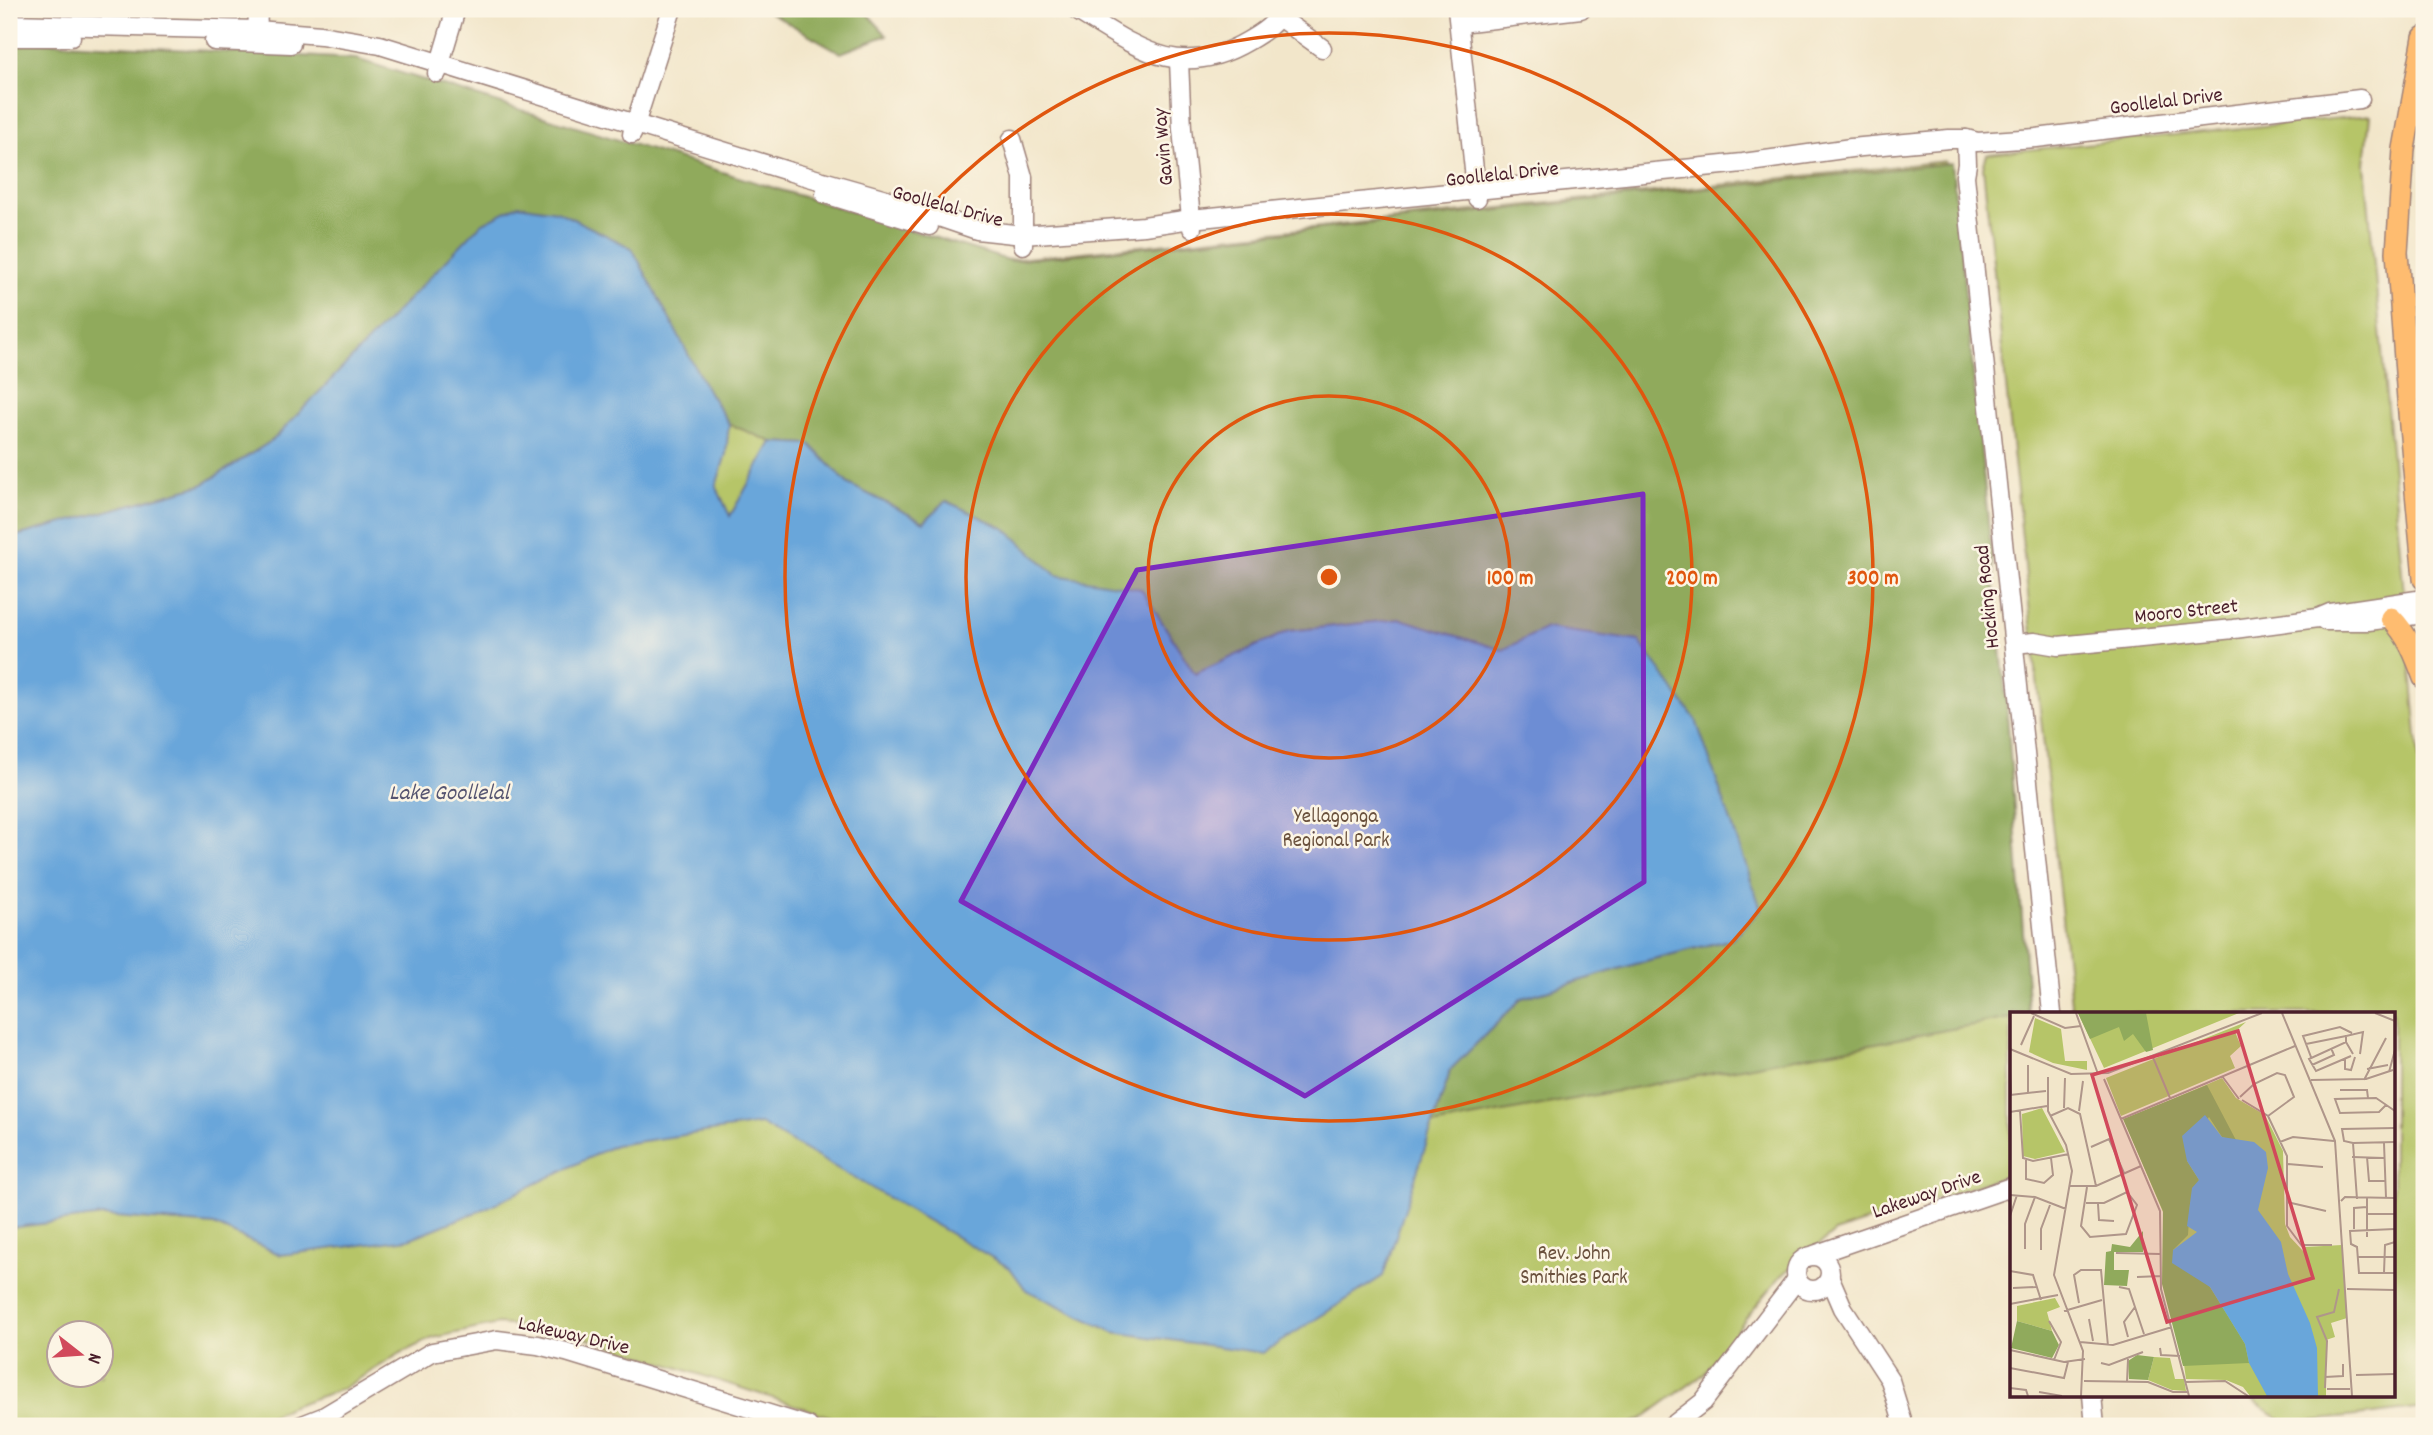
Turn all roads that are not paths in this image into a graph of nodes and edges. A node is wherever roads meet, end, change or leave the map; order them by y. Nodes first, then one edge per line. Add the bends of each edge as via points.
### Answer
1 (258, 9) edge
2 (456, 9) edge
3 (672, 9) edge
4 (1074, 9) edge
5 (1581, 9) edge
6 (1281, 13) edge
7 (1463, 15) edge
8 (9, 24) edge
9 (99, 24) edge
10 (9, 37) edge
11 (257, 37) junction
12 (1322, 48) dead end
13 (2422, 56) edge
14 (1179, 61) junction
15 (438, 68) junction
16 (2360, 99) dead end
17 (633, 129) junction
18 (1012, 139) dead end
19 (1964, 143) junction
20 (1482, 193) junction
21 (1191, 224) junction
22 (1023, 240) junction
23 (2424, 579) edge
24 (2424, 598) edge
25 (2424, 614) edge
26 (2318, 618) junction
27 (2391, 618) junction
28 (2015, 650) junction
29 (2424, 678) edge
30 (2052, 1012) edge
31 (2010, 1187) edge
32 (1855, 1242) junction
33 (1814, 1255) junction
34 (1830, 1273) junction
35 (1806, 1286) junction
36 (1843, 1308) junction
37 (2092, 1396) edge
38 (754, 1408) junction
39 (323, 1422) edge
40 (300, 1426) edge
41 (748, 1426) edge
42 (808, 1426) edge
43 (1672, 1426) edge
44 (1905, 1426) edge
45 (2095, 1426) edge

1 - 11 street
2 - 15 street
3 - 17 street
4 - 14 street via 1143,51
5 - 7 street
6 - 12 street
6 - 14 street via 1262,33 1241,45
7 - 20 street
8 - 9 street, Goollelal Drive
9 - 10 street, Goollelal Drive
9 - 11 street, Goollelal Drive
11 - 15 street, Goollelal Drive via 321,34 354,39
13 - 23 main road via 2404,149 2397,252
14 - 21 street, Gavin Way
15 - 17 street, Goollelal Drive
16 - 19 street, Goollelal Drive
17 - 22 street, Goollelal Drive
18 - 22 street via 1023,177
19 - 20 street, Goollelal Drive via 1852,148
19 - 28 street, Hocking Road
20 - 21 street, Goollelal Drive
21 - 22 street, Goollelal Drive
24 - 26 street, Mooro Street
25 - 27 street, Mooro Street
26 - 27 street, Mooro Street via 2328,623
26 - 28 street, Mooro Street via 2058,646 2046,652
27 - 29 main road via 2409,641
28 - 30 street, Hocking Road
31 - 32 street, Lakeway Drive
32 - 33 street, Lakeway Drive
32 - 34 street, Lakeway Drive
33 - 34 street via 1824,1259
33 - 35 street via 1798,1263 1796,1272
34 - 35 street via 1825,1285
34 - 36 street
35 - 36 street
35 - 43 street via 1783,1299 1703,1402
36 - 44 street via 1890,1380
37 - 45 street
38 - 39 street, Lakeway Drive via 538,1345 497,1340 432,1352
38 - 41 street
38 - 42 street, Lakeway Drive
39 - 40 street, Lakeway Drive

